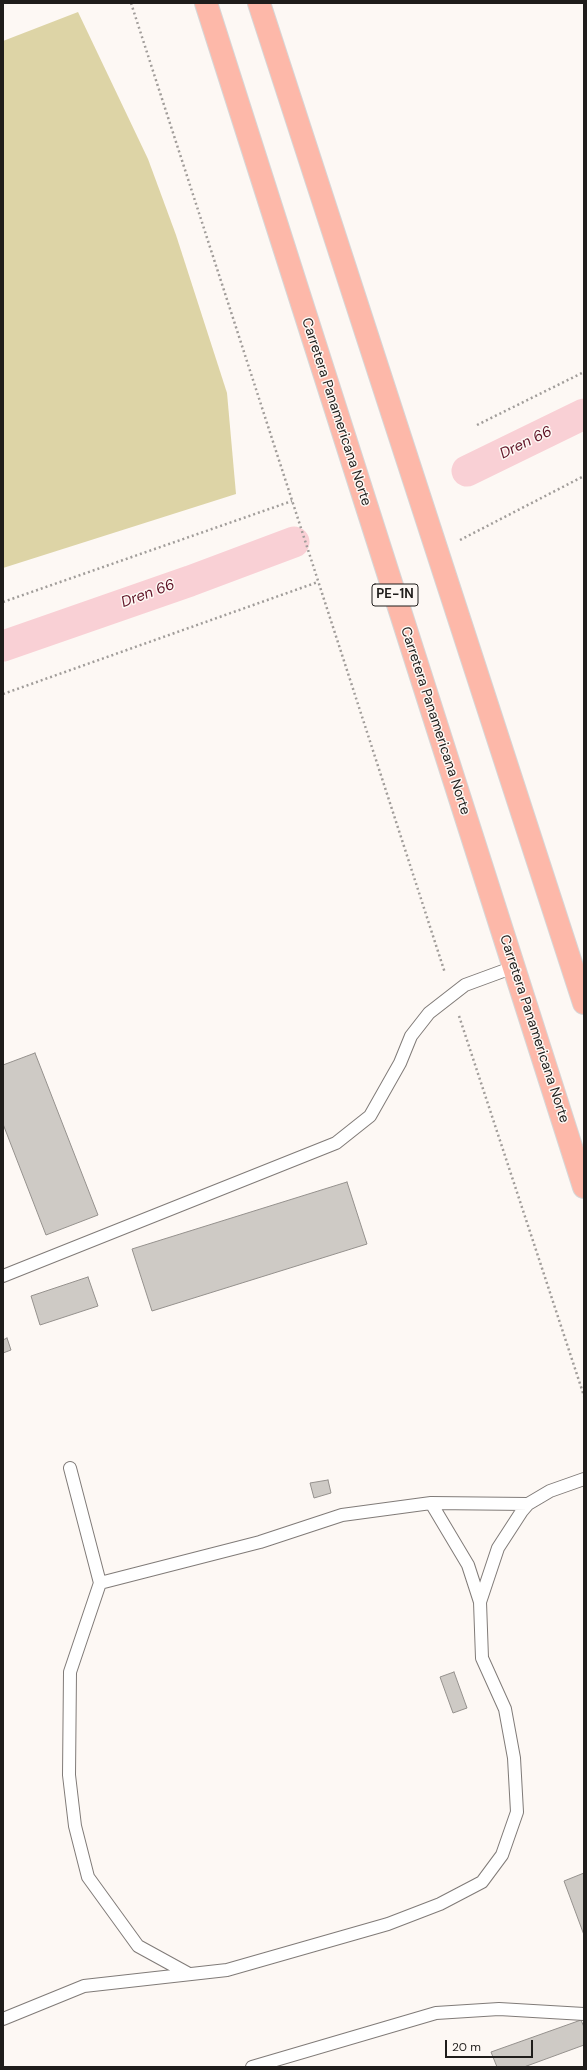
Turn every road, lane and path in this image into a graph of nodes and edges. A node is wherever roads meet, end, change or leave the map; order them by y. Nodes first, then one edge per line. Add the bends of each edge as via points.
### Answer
1 (131, 3) edge
2 (206, 3) edge
3 (259, 3) edge
4 (584, 372) edge
5 (477, 425) dead end
6 (584, 476) edge
7 (292, 500) junction
8 (437, 552) junction
9 (318, 582) junction
10 (3, 602) edge
11 (3, 694) edge
12 (514, 967) junction
13 (452, 993) junction
14 (584, 1003) edge
15 (584, 1187) edge
16 (3, 1276) edge
17 (584, 1396) edge
18 (70, 1468) dead end
19 (584, 1479) edge
20 (431, 1503) junction
21 (528, 1504) junction
22 (100, 1584) junction
23 (480, 1602) junction
24 (189, 1974) junction
25 (584, 2014) edge
26 (3, 2019) edge
27 (252, 2067) edge

1 - 7 path
2 - 12 highway, Carretera Panamericana Norte / PE-1N
3 - 8 highway
4 - 5 path
6 - 8 path
7 - 9 path
7 - 10 path
8 - 14 highway
9 - 11 path
9 - 13 path
12 - 13 lane via 465,985
12 - 15 highway, Carretera Panamericana Norte / PE-1N
13 - 16 lane via 429,1013 411,1036 400,1063 370,1116 336,1143
13 - 17 path
18 - 22 lane
19 - 21 lane via 550,1491
20 - 21 lane
20 - 22 lane via 342,1515 260,1542
20 - 23 lane via 468,1564
21 - 23 lane via 498,1548
22 - 24 lane via 70,1672 69,1775 75,1826 88,1877 138,1946
23 - 24 lane via 482,1658 505,1709 514,1758 517,1812 502,1855 482,1882 440,1904 388,1924 227,1970
24 - 26 lane via 84,1986
25 - 27 lane via 499,2009 436,2012

